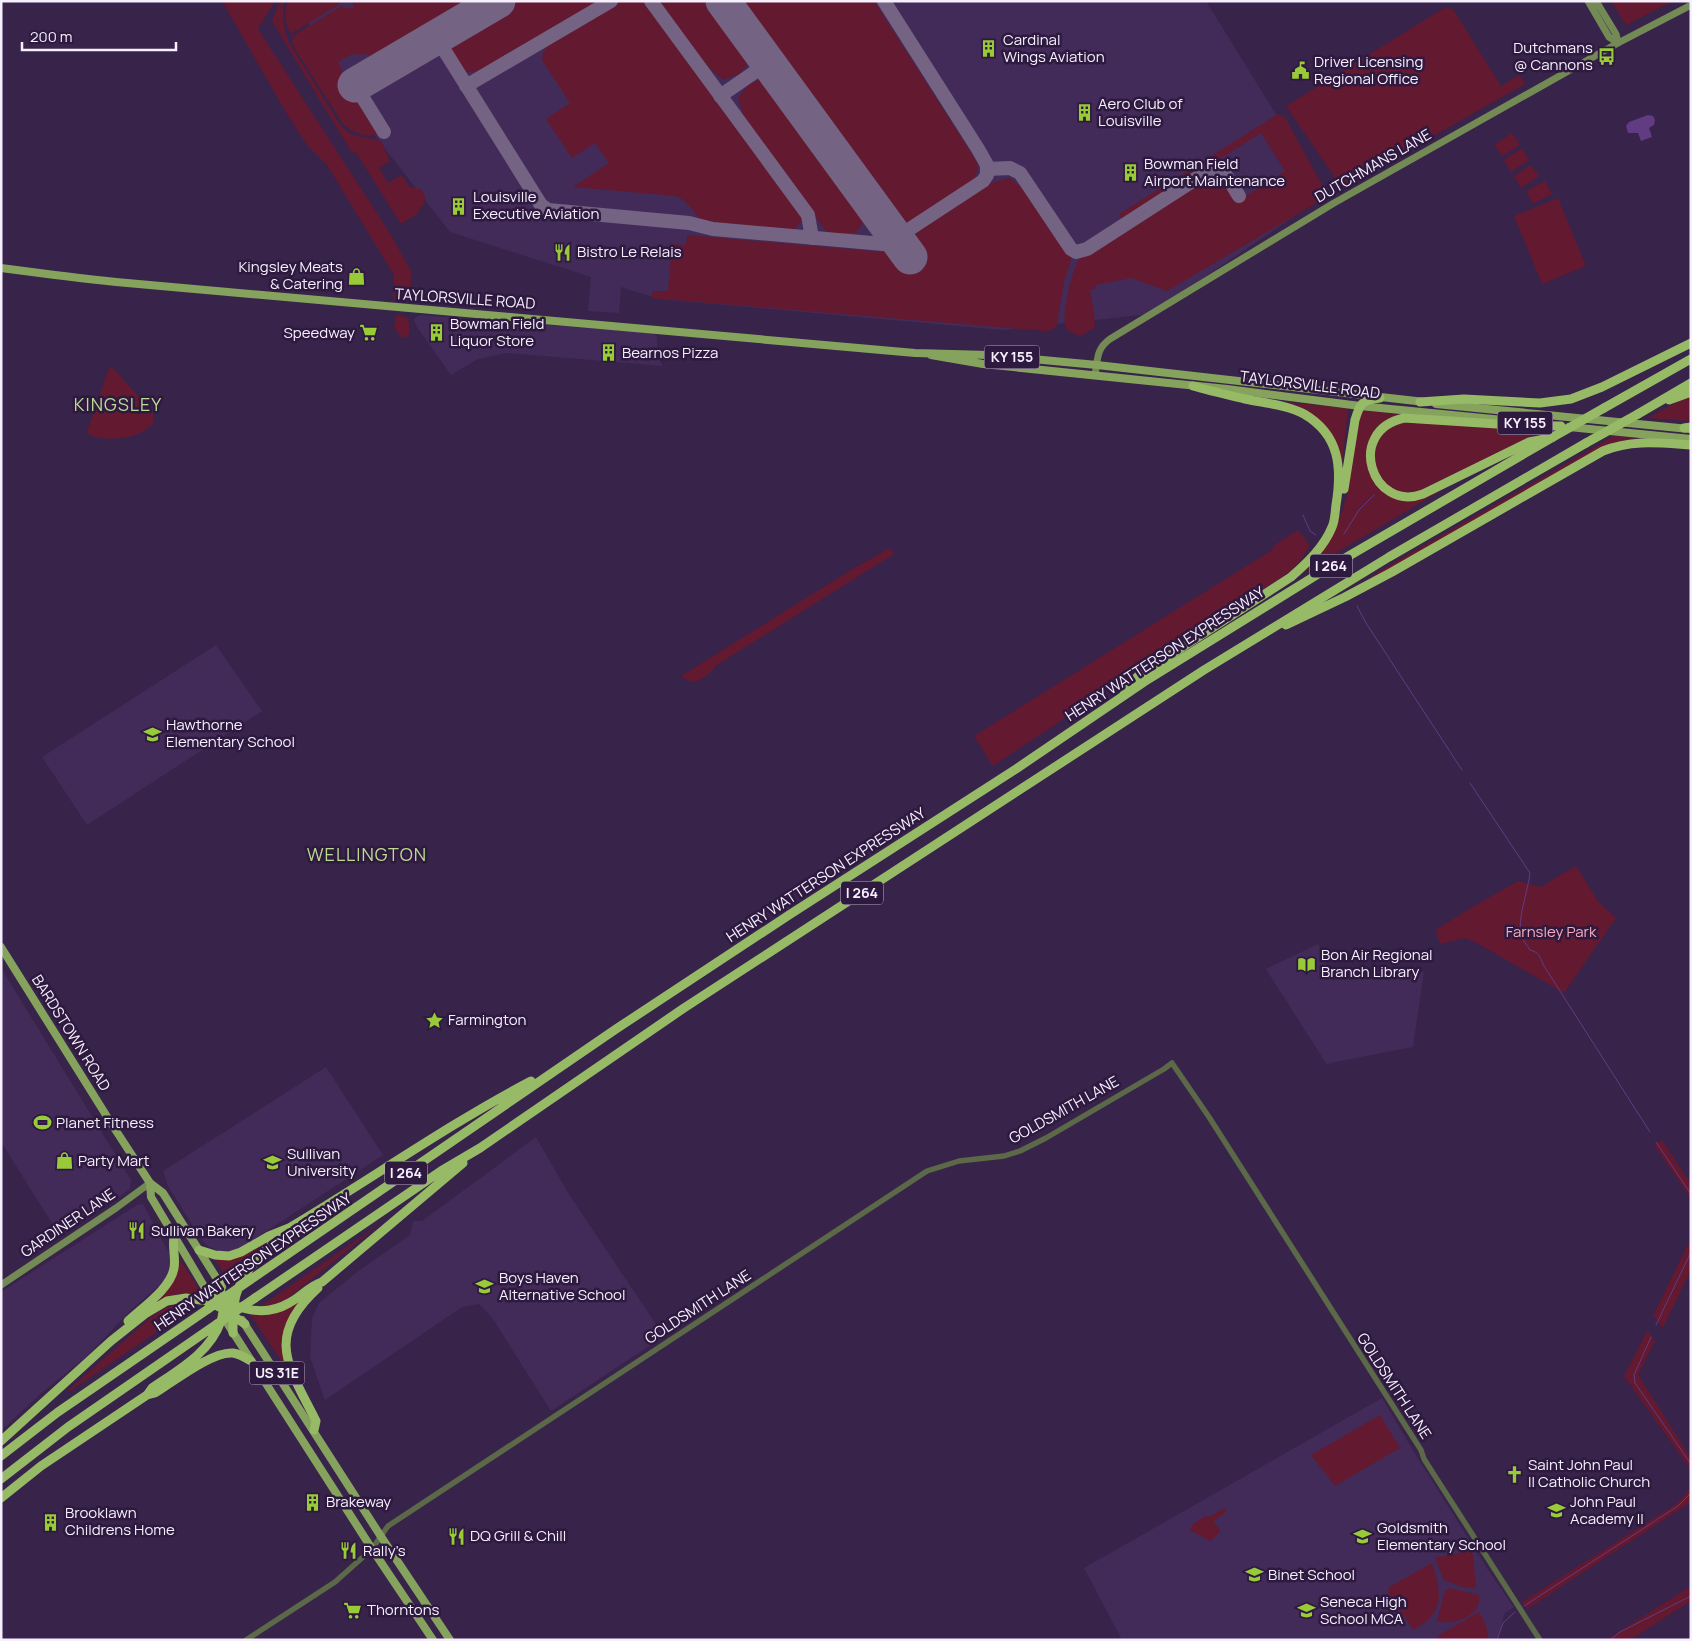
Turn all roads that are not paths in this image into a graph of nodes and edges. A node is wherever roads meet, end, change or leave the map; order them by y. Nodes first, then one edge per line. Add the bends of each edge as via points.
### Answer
1 (1588, 1) edge
2 (1596, 1) edge
3 (1691, 6) edge
4 (1618, 43) junction
5 (1, 268) edge
6 (1691, 343) edge
7 (926, 354) junction
8 (1691, 359) edge
9 (1097, 365) junction
10 (1095, 375) junction
11 (1267, 383) junction
12 (1691, 383) edge
13 (1193, 386) junction
14 (1227, 388) junction
15 (1691, 392) edge
16 (1380, 398) junction
17 (1420, 402) junction
18 (1360, 406) junction
19 (1641, 411) junction
20 (1561, 426) junction
21 (1688, 428) edge
22 (1553, 437) junction
23 (1691, 439) edge
24 (1691, 445) edge
25 (1334, 515) junction
26 (1247, 642) junction
27 (1114, 702) junction
28 (1, 947) edge
29 (562, 1065) junction
30 (480, 1148) junction
31 (150, 1183) junction
32 (289, 1228) junction
33 (174, 1237) junction
34 (199, 1250) junction
35 (219, 1282) junction
36 (322, 1282) junction
37 (1, 1286) edge
38 (205, 1289) joint
39 (234, 1306) junction
40 (218, 1311) junction
41 (234, 1316) junction
42 (245, 1324) junction
43 (233, 1333) junction
44 (111, 1341) junction
45 (251, 1361) junction
46 (147, 1395) junction
47 (314, 1430) junction
48 (1, 1441) edge
49 (1, 1456) edge
50 (1, 1479) edge
51 (1, 1498) edge
52 (380, 1535) junction
53 (372, 1549) junction
54 (246, 1640) edge
55 (433, 1640) edge
56 (450, 1640) edge
57 (1540, 1640) edge

1 - 4 main road via 1608,37
2 - 4 main road
3 - 4 main road, DUTCHMANS LANE
4 - 9 main road, DUTCHMANS LANE via 1334,203 1113,337 1101,347
5 - 7 main road, TAYLORSVILLE ROAD / KY 155 via 116,282
6 - 17 highway via 1571,399 1540,403 1464,399
7 - 9 main road, TAYLORSVILLE ROAD / KY 155 via 998,356
7 - 10 main road, TAYLORSVILLE ROAD / KY 155 via 982,364
8 - 22 highway, HENRY WATTERSON EXPRESSWAY / I 264, bridge
9 - 10 main road, DUTCHMANS LANE
9 - 11 main road, TAYLORSVILLE ROAD / KY 155
10 - 13 main road, TAYLORSVILLE ROAD / KY 155
11 - 14 main road via 1261,387
11 - 16 main road, TAYLORSVILLE ROAD / KY 155
12 - 19 highway, HENRY WATTERSON EXPRESSWAY / I 264
13 - 14 main road, TAYLORSVILLE ROAD / KY 155
13 - 25 highway via 1293,409 1320,426 1333,444 1339,464
14 - 18 main road, TAYLORSVILLE ROAD / KY 155
15 - 19 highway
16 - 17 main road, TAYLORSVILLE ROAD / KY 155
16 - 18 highway via 1366,400
17 - 21 main road, TAYLORSVILLE ROAD / KY 155
18 - 20 main road, TAYLORSVILLE ROAD / KY 155
18 - 25 highway via 1343,496
19 - 26 highway, HENRY WATTERSON EXPRESSWAY / I 264, bridge
20 - 22 highway via 1404,418 1379,431 1372,447 1371,463 1376,479 1387,490 1401,496 1415,496 1529,442
20 - 23 main road, TAYLORSVILLE ROAD / KY 155
22 - 27 highway, HENRY WATTERSON EXPRESSWAY / I 264 via 1323,571
24 - 26 highway via 1636,442 1604,451 1345,597
25 - 27 highway via 1333,525 1324,542 1298,571 1138,676
26 - 30 highway, HENRY WATTERSON EXPRESSWAY / I 264 via 684,1008
27 - 29 highway, HENRY WATTERSON EXPRESSWAY / I 264
28 - 31 main road, BARDSTOWN ROAD / US 31E
29 - 32 highway via 490,1102
29 - 40 highway, HENRY WATTERSON EXPRESSWAY / I 264, bridge via 250,1280
30 - 36 highway
30 - 40 highway, HENRY WATTERSON EXPRESSWAY / I 264, bridge via 255,1298
31 - 33 main road, BARDSTOWN ROAD / US 31E via 151,1197
31 - 34 main road, BARDSTOWN ROAD / US 31E via 163,1193
31 - 37 main road, GARDINER LANE
32 - 34 highway via 230,1256
32 - 39 highway via 249,1269 239,1285
33 - 38 main road, BARDSTOWN ROAD / US 31E
33 - 44 highway via 175,1263 170,1280 112,1335
34 - 35 main road, BARDSTOWN ROAD / US 31E
35 - 39 main road, BARDSTOWN ROAD / US 31E
35 - 40 highway
36 - 39 highway via 279,1308 249,1311
36 - 47 highway via 296,1311 286,1343 289,1367 316,1421
38 - 40 highway
39 - 40 highway
39 - 41 highway
39 - 42 main road, BARDSTOWN ROAD / US 31E
40 - 41 highway
40 - 43 main road, US 31E
40 - 44 highway via 199,1299 167,1301
40 - 46 highway via 218,1328 198,1356 152,1388
40 - 49 highway, HENRY WATTERSON EXPRESSWAY / I 264 via 99,1383
40 - 50 highway, HENRY WATTERSON EXPRESSWAY / I 264
41 - 42 highway
41 - 43 highway
42 - 47 main road, BARDSTOWN ROAD / US 31E
43 - 45 main road, US 31E
44 - 48 highway
45 - 46 highway via 234,1354 221,1354
45 - 53 main road, US 31E
46 - 51 highway via 41,1466
47 - 52 main road, BARDSTOWN ROAD / US 31E
52 - 53 street, GOLDSMITH LANE
52 - 56 main road, BARDSTOWN ROAD / US 31E
52 - 57 street, GOLDSMITH LANE via 388,1526 460,1478 927,1171 960,1160 1004,1156 1020,1151 1172,1062
53 - 54 street, GOLDSMITH LANE via 335,1582
53 - 55 main road, US 31E

